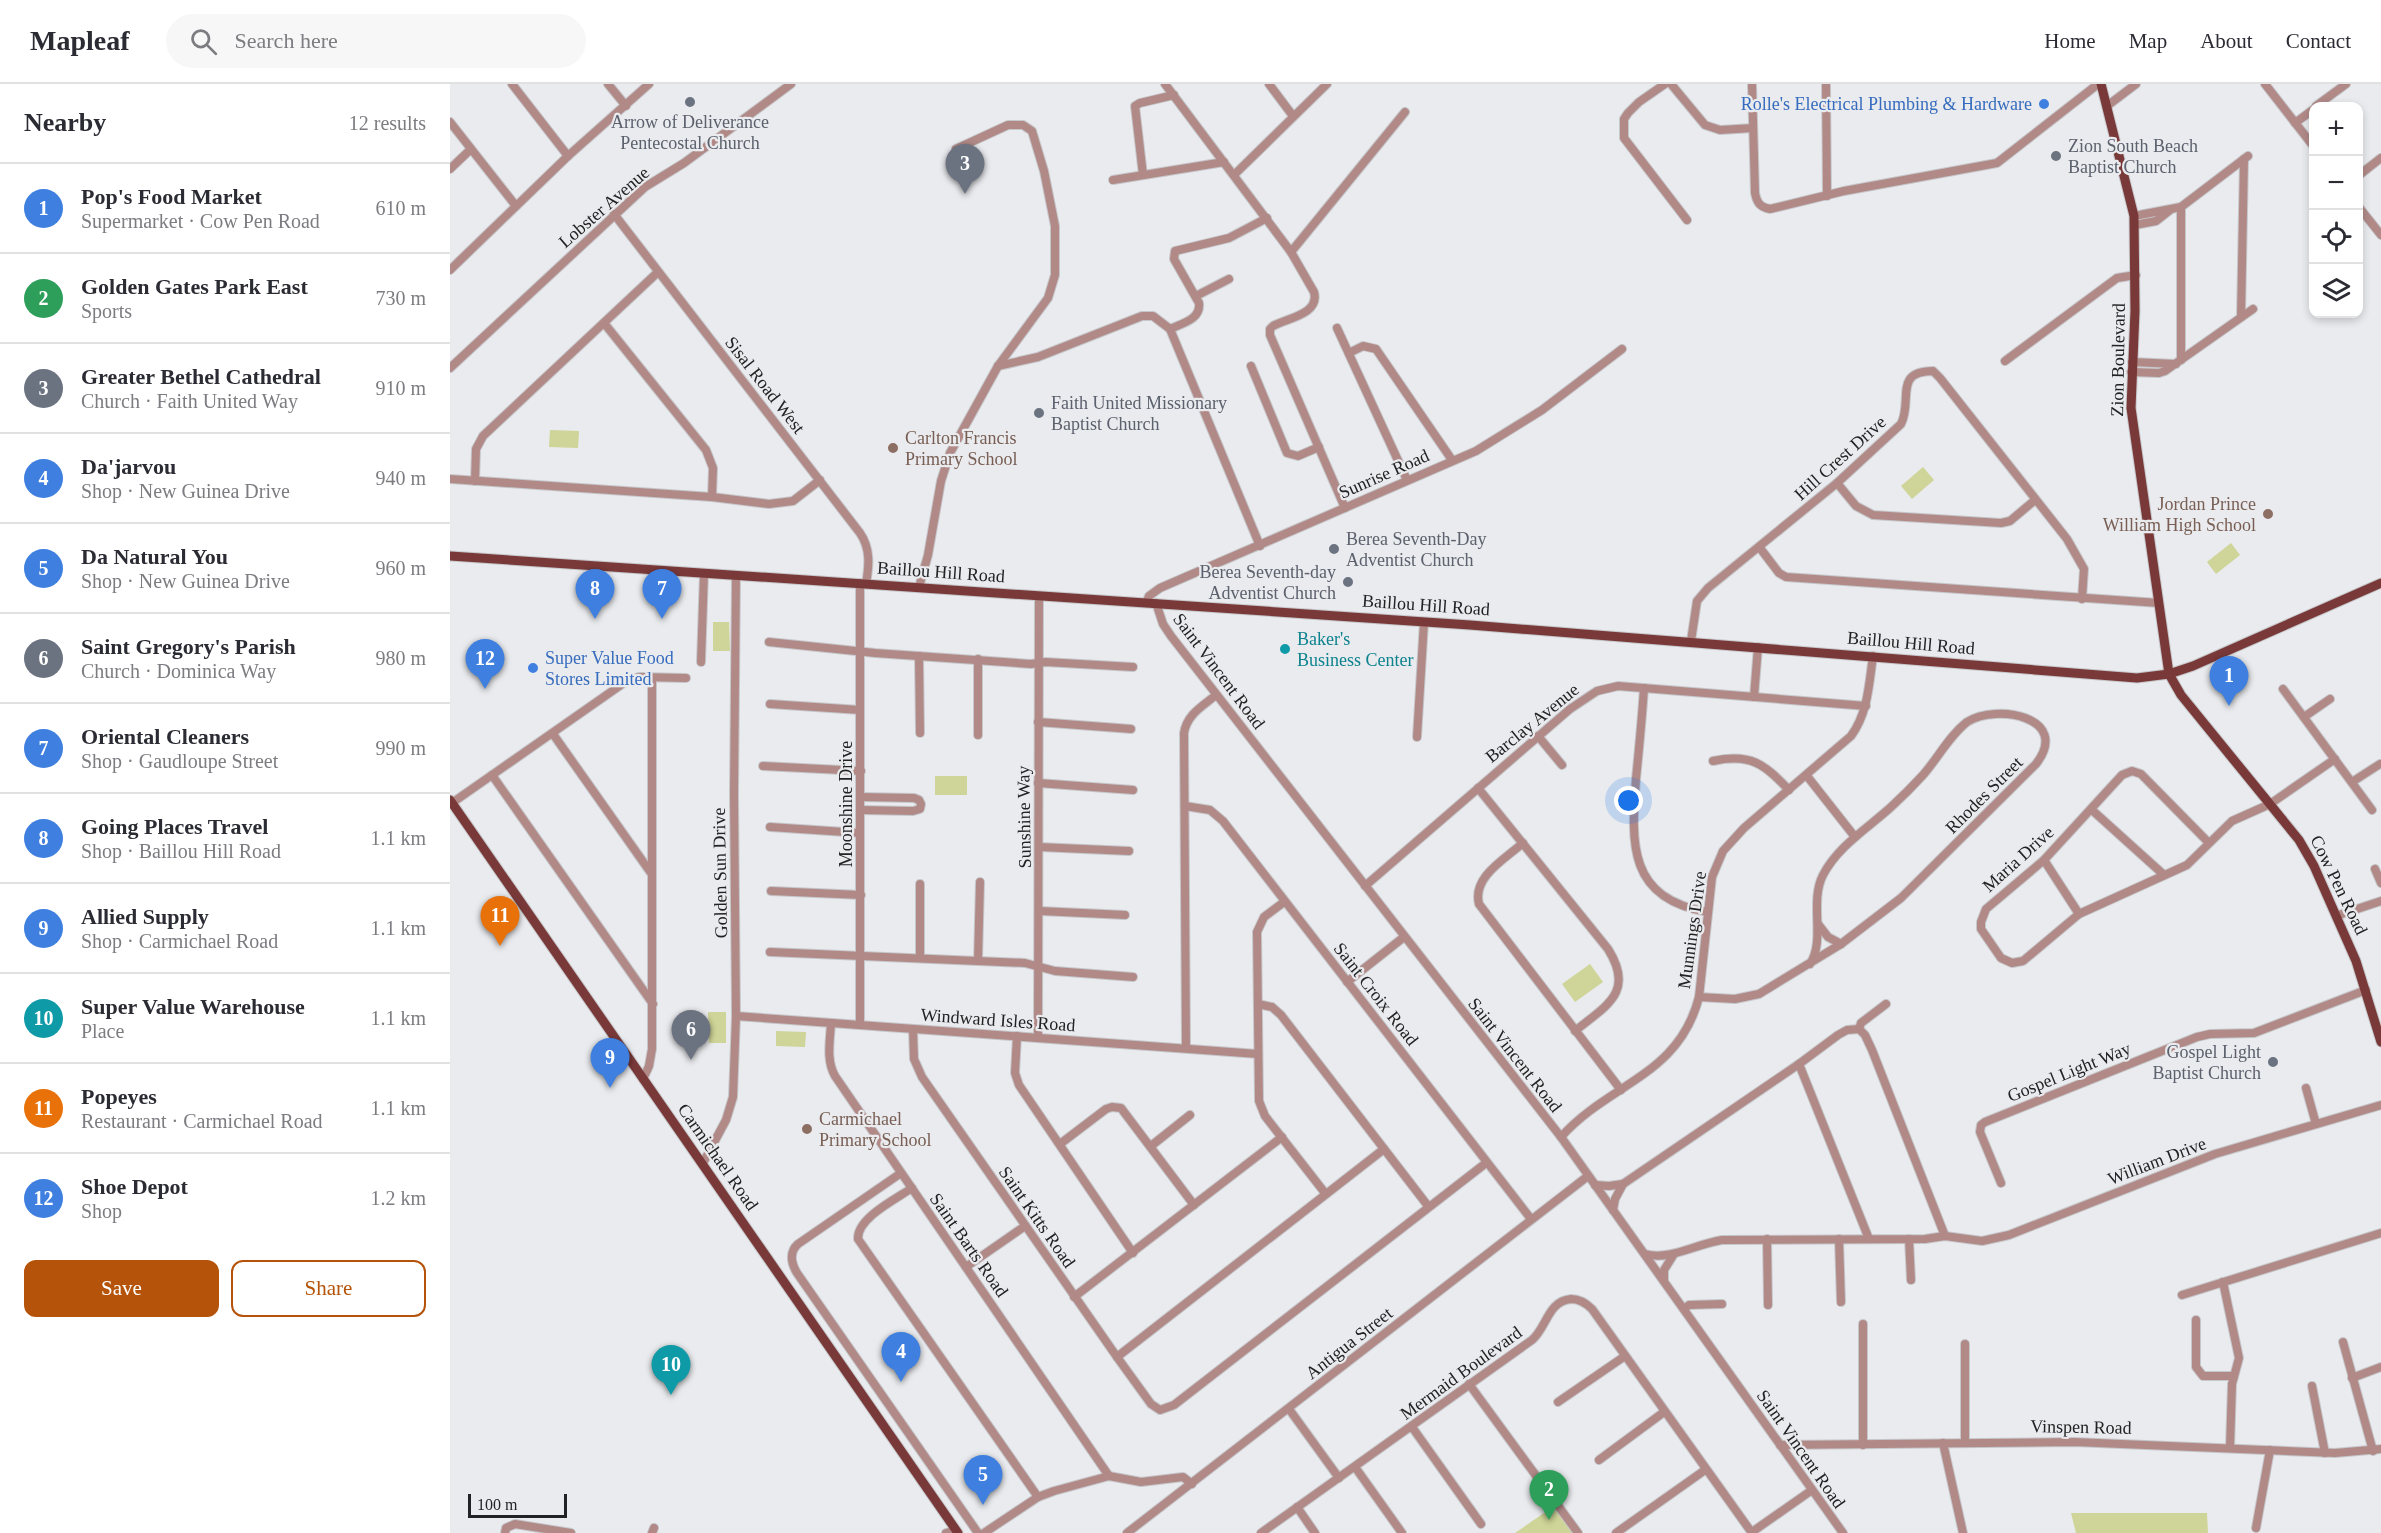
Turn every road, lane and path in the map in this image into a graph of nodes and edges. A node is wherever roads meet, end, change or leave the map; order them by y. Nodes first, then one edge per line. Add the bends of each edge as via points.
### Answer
1 (512, 84) edge
2 (608, 84) edge
3 (649, 84) edge
4 (791, 84) edge
5 (1165, 84) edge
6 (1269, 84) edge
7 (1327, 84) edge
8 (1665, 84) edge
9 (1671, 84) edge
10 (1752, 84) edge
11 (1826, 84) edge
12 (2100, 84) edge
13 (2136, 84) edge
14 (2265, 84) edge
15 (2346, 84) edge
16 (1174, 96) junction
17 (2323, 102) edge
18 (626, 106) junction
19 (2107, 106) junction
20 (1405, 112) dead end
21 (2309, 112) edge
22 (1293, 116) junction
23 (450, 122) edge
24 (2295, 123) junction
25 (1753, 128) junction
26 (2309, 142) edge
27 (471, 148) junction
28 (956, 149) dead end
29 (568, 156) junction
30 (2381, 158) edge
31 (1224, 162) junction
32 (450, 169) edge
33 (2363, 172) edge
34 (1235, 174) junction
35 (1143, 175) junction
36 (1113, 180) dead end
37 (1827, 196) junction
38 (516, 206) junction
39 (2181, 207) junction
40 (2361, 210) edge
41 (614, 214) junction
42 (1267, 218) junction
43 (1687, 220) dead end
44 (2135, 220) junction
45 (2381, 235) edge
46 (1292, 252) junction
47 (450, 270) edge
48 (658, 272) junction
49 (2136, 275) junction
50 (1229, 279) dead end
51 (1196, 296) junction
52 (2253, 309) dead end
53 (2241, 317) junction
54 (604, 323) junction
55 (1337, 328) dead end
56 (1170, 329) junction
57 (1622, 349) dead end
58 (1349, 353) junction
59 (2005, 361) dead end
60 (2132, 362) junction
61 (2179, 362) junction
62 (998, 366) junction
63 (1251, 366) dead end
64 (450, 368) edge
65 (2132, 372) junction
66 (1319, 447) junction
67 (1452, 460) junction
68 (450, 480) edge
69 (820, 480) junction
70 (1407, 480) junction
71 (475, 481) junction
72 (1837, 483) junction
73 (712, 497) junction
74 (2034, 500) junction
75 (1346, 508) junction
76 (1260, 546) junction
77 (1760, 548) junction
78 (450, 556) edge
79 (704, 573) junction
80 (736, 575) junction
81 (2381, 583) edge
82 (863, 584) junction
83 (920, 587) junction
84 (1039, 596) junction
85 (2082, 599) junction
86 (1151, 603) junction
87 (2159, 603) junction
88 (1425, 622) junction
89 (1691, 641) junction
90 (769, 642) dead end
91 (1758, 647) junction
92 (860, 651) junction
93 (919, 656) junction
94 (1873, 656) junction
95 (978, 659) junction
96 (701, 662) dead end
97 (1038, 663) junction
98 (1133, 667) dead end
99 (2169, 674) junction
100 (652, 678) junction
101 (686, 678) dead end
102 (1644, 688) junction
103 (2283, 689) dead end
104 (1216, 695) junction
105 (1754, 697) junction
106 (2330, 699) dead end
107 (770, 704) dead end
108 (1866, 706) junction
109 (860, 710) junction
110 (2304, 717) junction
111 (1038, 722) junction
112 (1131, 729) dead end
113 (920, 733) dead end
114 (553, 734) junction
115 (978, 735) dead end
116 (1538, 736) junction
117 (1416, 737) dead end
118 (2335, 759) junction
119 (1713, 761) dead end
120 (2380, 764) edge
121 (1562, 765) dead end
122 (763, 766) dead end
123 (861, 771) junction
124 (492, 775) junction
125 (1806, 776) junction
126 (2352, 782) junction
127 (1038, 783) junction
128 (1478, 788) junction
129 (1133, 790) dead end
130 (1789, 790) junction
131 (860, 797) junction
132 (451, 802) edge
133 (2270, 804) junction
134 (1185, 806) junction
135 (860, 810) junction
136 (2092, 810) junction
137 (2372, 810) dead end
138 (770, 827) dead end
139 (860, 833) junction
140 (1856, 837) junction
141 (1523, 843) junction
142 (2209, 843) junction
143 (1039, 846) junction
144 (1129, 851) dead end
145 (2044, 860) junction
146 (2375, 868) dead end
147 (651, 874) junction
148 (2164, 875) junction
149 (980, 882) dead end
150 (2381, 883) edge
151 (920, 884) dead end
152 (1365, 886) junction
153 (771, 891) dead end
154 (861, 895) junction
155 (2381, 901) edge
156 (1284, 902) junction
157 (1040, 911) junction
158 (1708, 912) junction
159 (2079, 914) junction
160 (1125, 915) dead end
161 (2336, 916) junction
162 (1817, 922) junction
163 (1404, 938) junction
164 (1841, 944) junction
165 (770, 952) dead end
166 (861, 956) junction
167 (920, 958) junction
168 (978, 961) junction
169 (1810, 963) junction
170 (1039, 967) junction
171 (1133, 976) dead end
172 (1347, 982) junction
173 (2366, 990) junction
174 (1699, 997) junction
175 (653, 1004) junction
176 (1258, 1004) junction
177 (1886, 1004) dead end
178 (736, 1016) junction
179 (831, 1023) junction
180 (860, 1024) junction
181 (1858, 1029) junction
182 (913, 1030) junction
183 (1575, 1031) junction
184 (1017, 1036) junction
185 (1038, 1038) junction
186 (2381, 1042) edge
187 (1186, 1048) junction
188 (1258, 1054) junction
189 (1799, 1064) junction
190 (643, 1079) junction
191 (2306, 1088) dead end
192 (1621, 1090) junction
193 (2381, 1105) edge
194 (1190, 1115) dead end
195 (2316, 1124) junction
196 (1282, 1137) junction
197 (1561, 1137) junction
198 (1060, 1144) junction
199 (1151, 1146) junction
200 (1384, 1149) junction
201 (703, 1163) junction
202 (1486, 1163) junction
203 (901, 1173) junction
204 (1588, 1176) junction
205 (2001, 1183) dead end
206 (1623, 1184) junction
207 (1595, 1185) junction
208 (912, 1188) junction
209 (1325, 1193) junction
210 (1194, 1205) junction
211 (1428, 1206) junction
212 (1613, 1210) junction
213 (1531, 1219) junction
214 (1025, 1226) junction
215 (2381, 1233) edge
216 (1945, 1236) junction
217 (1767, 1239) junction
218 (1839, 1239) junction
219 (1869, 1239) junction
220 (1909, 1239) junction
221 (1133, 1253) junction
222 (1645, 1254) junction
223 (1674, 1254) junction
224 (966, 1267) junction
225 (797, 1273) junction
226 (1911, 1280) dead end
227 (1664, 1281) junction
228 (783, 1282) junction
229 (2223, 1282) junction
230 (2182, 1295) dead end
231 (1074, 1297) junction
232 (1841, 1302) dead end
233 (1722, 1304) dead end
234 (1768, 1305) dead end
235 (1684, 1309) junction
236 (2196, 1320) dead end
237 (1863, 1324) dead end
238 (2343, 1342) dead end
239 (1965, 1344) dead end
240 (1625, 1356) junction
241 (1117, 1357) junction
242 (2381, 1367) edge
243 (2234, 1376) junction
244 (2352, 1378) junction
245 (1469, 1384) junction
246 (2312, 1386) dead end
247 (1557, 1402) dead end
248 (1289, 1409) junction
249 (1664, 1412) junction
250 (1412, 1427) junction
251 (1965, 1442) junction
252 (1943, 1443) junction
253 (1780, 1445) junction
254 (1863, 1445) junction
255 (2230, 1448) junction
256 (2270, 1450) junction
257 (2377, 1450) edge
258 (2325, 1453) junction
259 (1599, 1460) dead end
260 (1355, 1467) junction
261 (1705, 1470) junction
262 (1109, 1476) junction
263 (1340, 1478) junction
264 (1192, 1484) junction
265 (1812, 1490) junction
266 (1038, 1497) junction
267 (1297, 1507) junction
268 (1481, 1524) dead end
269 (2256, 1528) dead end
270 (957, 1531) edge
271 (504, 1533) edge
272 (571, 1533) edge
273 (946, 1533) edge
274 (978, 1533) edge
275 (984, 1533) edge
276 (1127, 1533) edge
277 (1261, 1533) edge
278 (1315, 1533) edge
279 (1402, 1533) edge
280 (1578, 1533) edge
281 (1616, 1533) edge
282 (1752, 1533) edge
283 (1843, 1533) edge
284 (1963, 1533) edge

1 - 29 street
2 - 18 street
3 - 18 street
4 - 41 street, Lobster Avenue via 645,187
5 - 16 street
6 - 22 street
7 - 22 street
8 - 43 street via 1628,112 1624,138
9 - 25 street via 1705,125 1720,130
10 - 25 street
11 - 37 street
12 - 19 main road, Zion Boulevard
12 - 37 street via 1997,163
13 - 19 street
14 - 24 street
15 - 17 street
16 - 31 street
16 - 35 street via 1135,106
18 - 29 street
19 - 44 main road, Zion Boulevard
20 - 46 street
21 - 24 street
22 - 34 street
23 - 27 street
24 - 26 street
25 - 37 street via 1756,202 1770,209
27 - 32 street
27 - 38 street
28 - 62 street via 1008,125 1026,126 1036,141 1050,199 1056,245 1053,287
29 - 38 street
30 - 33 street
31 - 34 street
31 - 35 street
34 - 42 street
35 - 36 street
38 - 47 street
39 - 44 street
39 - 53 street via 2246,158
39 - 61 street
40 - 45 street
41 - 48 street, Sisal Road West
41 - 64 street, Lobster Avenue
42 - 46 street
42 - 51 street via 1228,238 1175,251 1174,259
44 - 49 main road, Zion Boulevard
46 - 66 street via 1314,292 1315,302 1303,313 1273,326 1270,336
48 - 54 street
48 - 69 street, Sisal Road West
49 - 59 street via 2117,278
49 - 60 main road, Zion Boulevard
50 - 51 street
51 - 56 street via 1200,305 1197,316
52 - 53 street
53 - 61 street
54 - 71 street via 483,436 476,449
54 - 73 street via 706,450 713,468
55 - 58 street
56 - 62 street via 1153,316 1142,316 1044,355
56 - 76 street
57 - 67 street, Sunrise Road via 1542,410 1476,451
58 - 67 street via 1363,346 1376,349
58 - 70 street
60 - 61 street
60 - 65 main road, Zion Boulevard
61 - 65 street via 2159,373
62 - 83 street via 944,469
63 - 66 street via 1287,453 1298,456
65 - 87 main road, Zion Boulevard via 2131,408
66 - 75 street
67 - 70 street, Sunrise Road
68 - 71 street
69 - 73 street via 798,498 782,504
69 - 82 street, Sisal Road West via 865,540 869,560
70 - 75 street, Sunrise Road
71 - 73 street
72 - 74 street via 1856,506 1873,514 2001,523 2010,521
72 - 74 street, Hill Crest Drive via 1901,424 1905,416 1905,389 1912,375 1933,371
72 - 77 street, Hill Crest Drive
74 - 85 street, Hill Crest Drive via 2081,560
75 - 76 street, Sunrise Road
76 - 86 street, Sunrise Road via 1160,588 1149,596
77 - 85 street via 1786,577
77 - 89 street, Hill Crest Drive via 1697,601
78 - 79 main road, Baillou Hill Road
79 - 80 main road, Baillou Hill Road
79 - 96 street
80 - 82 main road, Baillou Hill Road
80 - 178 street, Golden Sun Drive
81 - 99 main road, Baillou Hill Road
82 - 83 main road, Baillou Hill Road
82 - 92 street, Moonshine Drive
83 - 84 main road, Baillou Hill Road
84 - 86 main road, Baillou Hill Road
84 - 97 street, Sunshine Way
85 - 87 street
86 - 88 main road, Baillou Hill Road
86 - 104 street, Saint Vincent Road via 1166,630
87 - 99 main road, Zion Boulevard
88 - 89 main road, Baillou Hill Road
88 - 117 street
89 - 91 main road, Baillou Hill Road
90 - 92 street
91 - 94 main road, Baillou Hill Road
91 - 105 street
92 - 93 street
92 - 109 street, Moonshine Drive
93 - 95 street
93 - 113 street
94 - 99 main road, Baillou Hill Road via 2130,678
94 - 108 street, Munnings Drive
95 - 97 street
95 - 115 street
97 - 98 street
97 - 111 street, Sunshine Way
99 - 133 main road, Cow Pen Road via 2181,695
100 - 101 street
100 - 114 street via 628,680
100 - 147 street
102 - 105 street, Barclay Avenue
102 - 116 street, Barclay Avenue via 1618,686 1598,691
102 - 158 street via 1633,821 1635,851 1641,869 1660,893 1693,910
103 - 110 street
104 - 134 street via 1191,715 1185,727
104 - 152 street, Saint Vincent Road
105 - 108 street, Barclay Avenue
106 - 110 street
107 - 109 street
108 - 125 street, Munnings Drive via 1846,741
109 - 123 street, Moonshine Drive
110 - 118 street
111 - 112 street
111 - 127 street, Sunshine Way
114 - 124 street
114 - 147 street
116 - 121 street
116 - 128 street, Barclay Avenue
118 - 126 street
118 - 133 street, Maria Drive
119 - 130 street via 1751,760 1770,770
120 - 126 street
122 - 123 street
123 - 131 street, Moonshine Drive
124 - 132 street
124 - 175 street
125 - 130 street, Munnings Drive
125 - 140 street
126 - 137 street
127 - 129 street
127 - 143 street, Sunshine Way
128 - 141 street
128 - 152 street, Barclay Avenue
130 - 158 street, Munnings Drive via 1739,832 1723,851 1712,877
131 - 135 street, Moonshine Drive
131 - 135 street via 921,801 916,811
132 - 190 main road, Carmichael Road
133 - 142 street, Maria Drive via 2232,821
133 - 161 main road, Cow Pen Road via 2300,840
134 - 156 street, Saint Croix Road via 1206,808 1219,816
134 - 187 street
135 - 139 street, Moonshine Drive
136 - 142 street, Maria Drive via 2122,775 2132,771 2141,774
136 - 145 street, Maria Drive
136 - 148 street
138 - 139 street
139 - 154 street, Moonshine Drive
140 - 162 street, Rhodes Street via 1824,874 1817,899
140 - 164 street, Rhodes Street via 1904,795 1971,719 1986,715 2019,716 2039,725 2044,746 2032,769 1901,898
141 - 183 street via 1481,881 1479,904
141 - 183 street via 1608,949 1618,967 1620,980 1615,997
142 - 148 street, Maria Drive via 2187,865
143 - 144 street
143 - 157 street, Sunshine Way
145 - 159 street
145 - 159 street, Maria Drive via 1986,909 1981,929 2001,958 2012,963 2023,961
146 - 150 street
147 - 175 street
148 - 159 street, Maria Drive
149 - 168 street
151 - 167 street
152 - 163 street, Saint Vincent Road
153 - 154 street
154 - 166 street, Moonshine Drive
155 - 161 street
156 - 172 street, Saint Croix Road
156 - 176 street via 1264,917 1258,928
157 - 160 street
157 - 170 street, Sunshine Way
158 - 174 street, Munnings Drive
161 - 173 main road, Cow Pen Road
162 - 164 street via 1828,937
162 - 169 street, Rhodes Street via 1816,950
163 - 172 street
163 - 197 street, Saint Vincent Road
164 - 169 street, Rhodes Street
165 - 166 street
166 - 167 street
166 - 180 street, Moonshine Drive
167 - 168 street
168 - 170 street
169 - 174 street, Rhodes Street via 1752,996
170 - 171 street
170 - 185 street, Sunshine Way
172 - 202 street, Saint Croix Road
173 - 186 main road, Cow Pen Road
173 - 205 street, Gospel Light Way via 2265,1030 2210,1034 2186,1041 1985,1122 1980,1132
174 - 192 street, Munnings Drive via 1678,1043 1649,1071
175 - 190 street via 652,1052
176 - 188 street
176 - 200 street via 1272,1007 1281,1015
177 - 181 street
178 - 179 street, Windward Isles Road
178 - 201 street, Golden Sun Drive via 733,1097 726,1120
179 - 180 street, Windward Isles Road
179 - 203 street, Saint Barts Road via 832,1070
180 - 182 street, Windward Isles Road
181 - 189 street via 1838,1035
181 - 216 street via 1872,1050
182 - 184 street, Windward Isles Road
182 - 214 street, Saint Kitts Road via 914,1059 919,1072
183 - 192 street
184 - 185 street, Windward Isles Road
184 - 198 street via 1016,1080
185 - 187 street, Windward Isles Road
187 - 188 street, Windward Isles Road
188 - 196 street via 1259,1105
189 - 206 street
189 - 219 street
190 - 201 main road, Carmichael Road
191 - 195 street
192 - 197 street, Munnings Drive via 1579,1119
193 - 195 street, William Drive
194 - 199 street
195 - 216 street, William Drive via 2215,1154 1997,1239 1974,1241
196 - 209 street
196 - 210 street
197 - 204 street, Saint Vincent Road
198 - 199 street via 1115,1106 1124,1110
198 - 221 street
199 - 210 street
200 - 209 street
200 - 211 street
201 - 228 main road, Carmichael Road
202 - 211 street
202 - 213 street, Saint Croix Road
203 - 208 street, Saint Barts Road
203 - 225 street via 796,1246 792,1261
204 - 207 street, Saint Vincent Road
204 - 213 street, Antigua Street
206 - 207 street
206 - 212 street
207 - 212 street, Saint Vincent Road
208 - 224 street, Saint Barts Road
208 - 266 street via 865,1221 858,1239
209 - 241 street
210 - 221 street
211 - 241 street, Saint Kitts Road via 1174,1406 1160,1410 1152,1406
212 - 222 street, Saint Vincent Road
213 - 248 street, Antigua Street
214 - 224 street
214 - 231 street, Saint Kitts Road
215 - 229 street
216 - 220 street, William Drive
217 - 218 street, William Drive
217 - 223 street, William Drive via 1710,1242
217 - 234 street
218 - 219 street, William Drive
218 - 232 street
219 - 220 street, William Drive
220 - 226 street
221 - 231 street
222 - 223 street, William Drive
222 - 227 street, Saint Vincent Road
223 - 227 street via 1664,1270
224 - 262 street, Saint Barts Road
225 - 228 street
225 - 274 street
227 - 235 street, Saint Vincent Road
228 - 270 main road, Carmichael Road
229 - 230 street
229 - 243 street via 2239,1358
231 - 241 street, Saint Kitts Road
233 - 235 street via 1689,1305
235 - 253 street, Saint Vincent Road
236 - 243 street via 2196,1367 2203,1376
237 - 254 street
238 - 244 street
239 - 251 street
240 - 245 street, Mermaid Boulevard via 1589,1307 1580,1300 1568,1299 1552,1308 1532,1340
240 - 247 street
240 - 249 street, Mermaid Boulevard
242 - 244 street
243 - 255 street
244 - 257 street
245 - 250 street, Mermaid Boulevard
245 - 280 street
246 - 258 street
248 - 263 street
248 - 264 street, Antigua Street
249 - 259 street
249 - 261 street, Mermaid Boulevard
250 - 260 street, Mermaid Boulevard
250 - 268 street
251 - 252 street, Vinspen Road
251 - 255 street, Vinspen Road
252 - 254 street, Vinspen Road
252 - 284 street
253 - 254 street, Vinspen Road
253 - 265 street, Saint Vincent Road
255 - 256 street, Vinspen Road
256 - 258 street, Vinspen Road
256 - 269 street
257 - 258 street, Vinspen Road
260 - 263 street, Mermaid Boulevard
260 - 279 street
261 - 281 street
261 - 282 street, Mermaid Boulevard
262 - 264 street via 1141,1482 1184,1477
262 - 266 street
263 - 267 street, Mermaid Boulevard
264 - 276 street, Antigua Street
265 - 282 street
265 - 283 street, Saint Vincent Road
266 - 275 street
267 - 277 street, Mermaid Boulevard
267 - 278 street
270 - 273 street
271 - 272 street via 515,1524

